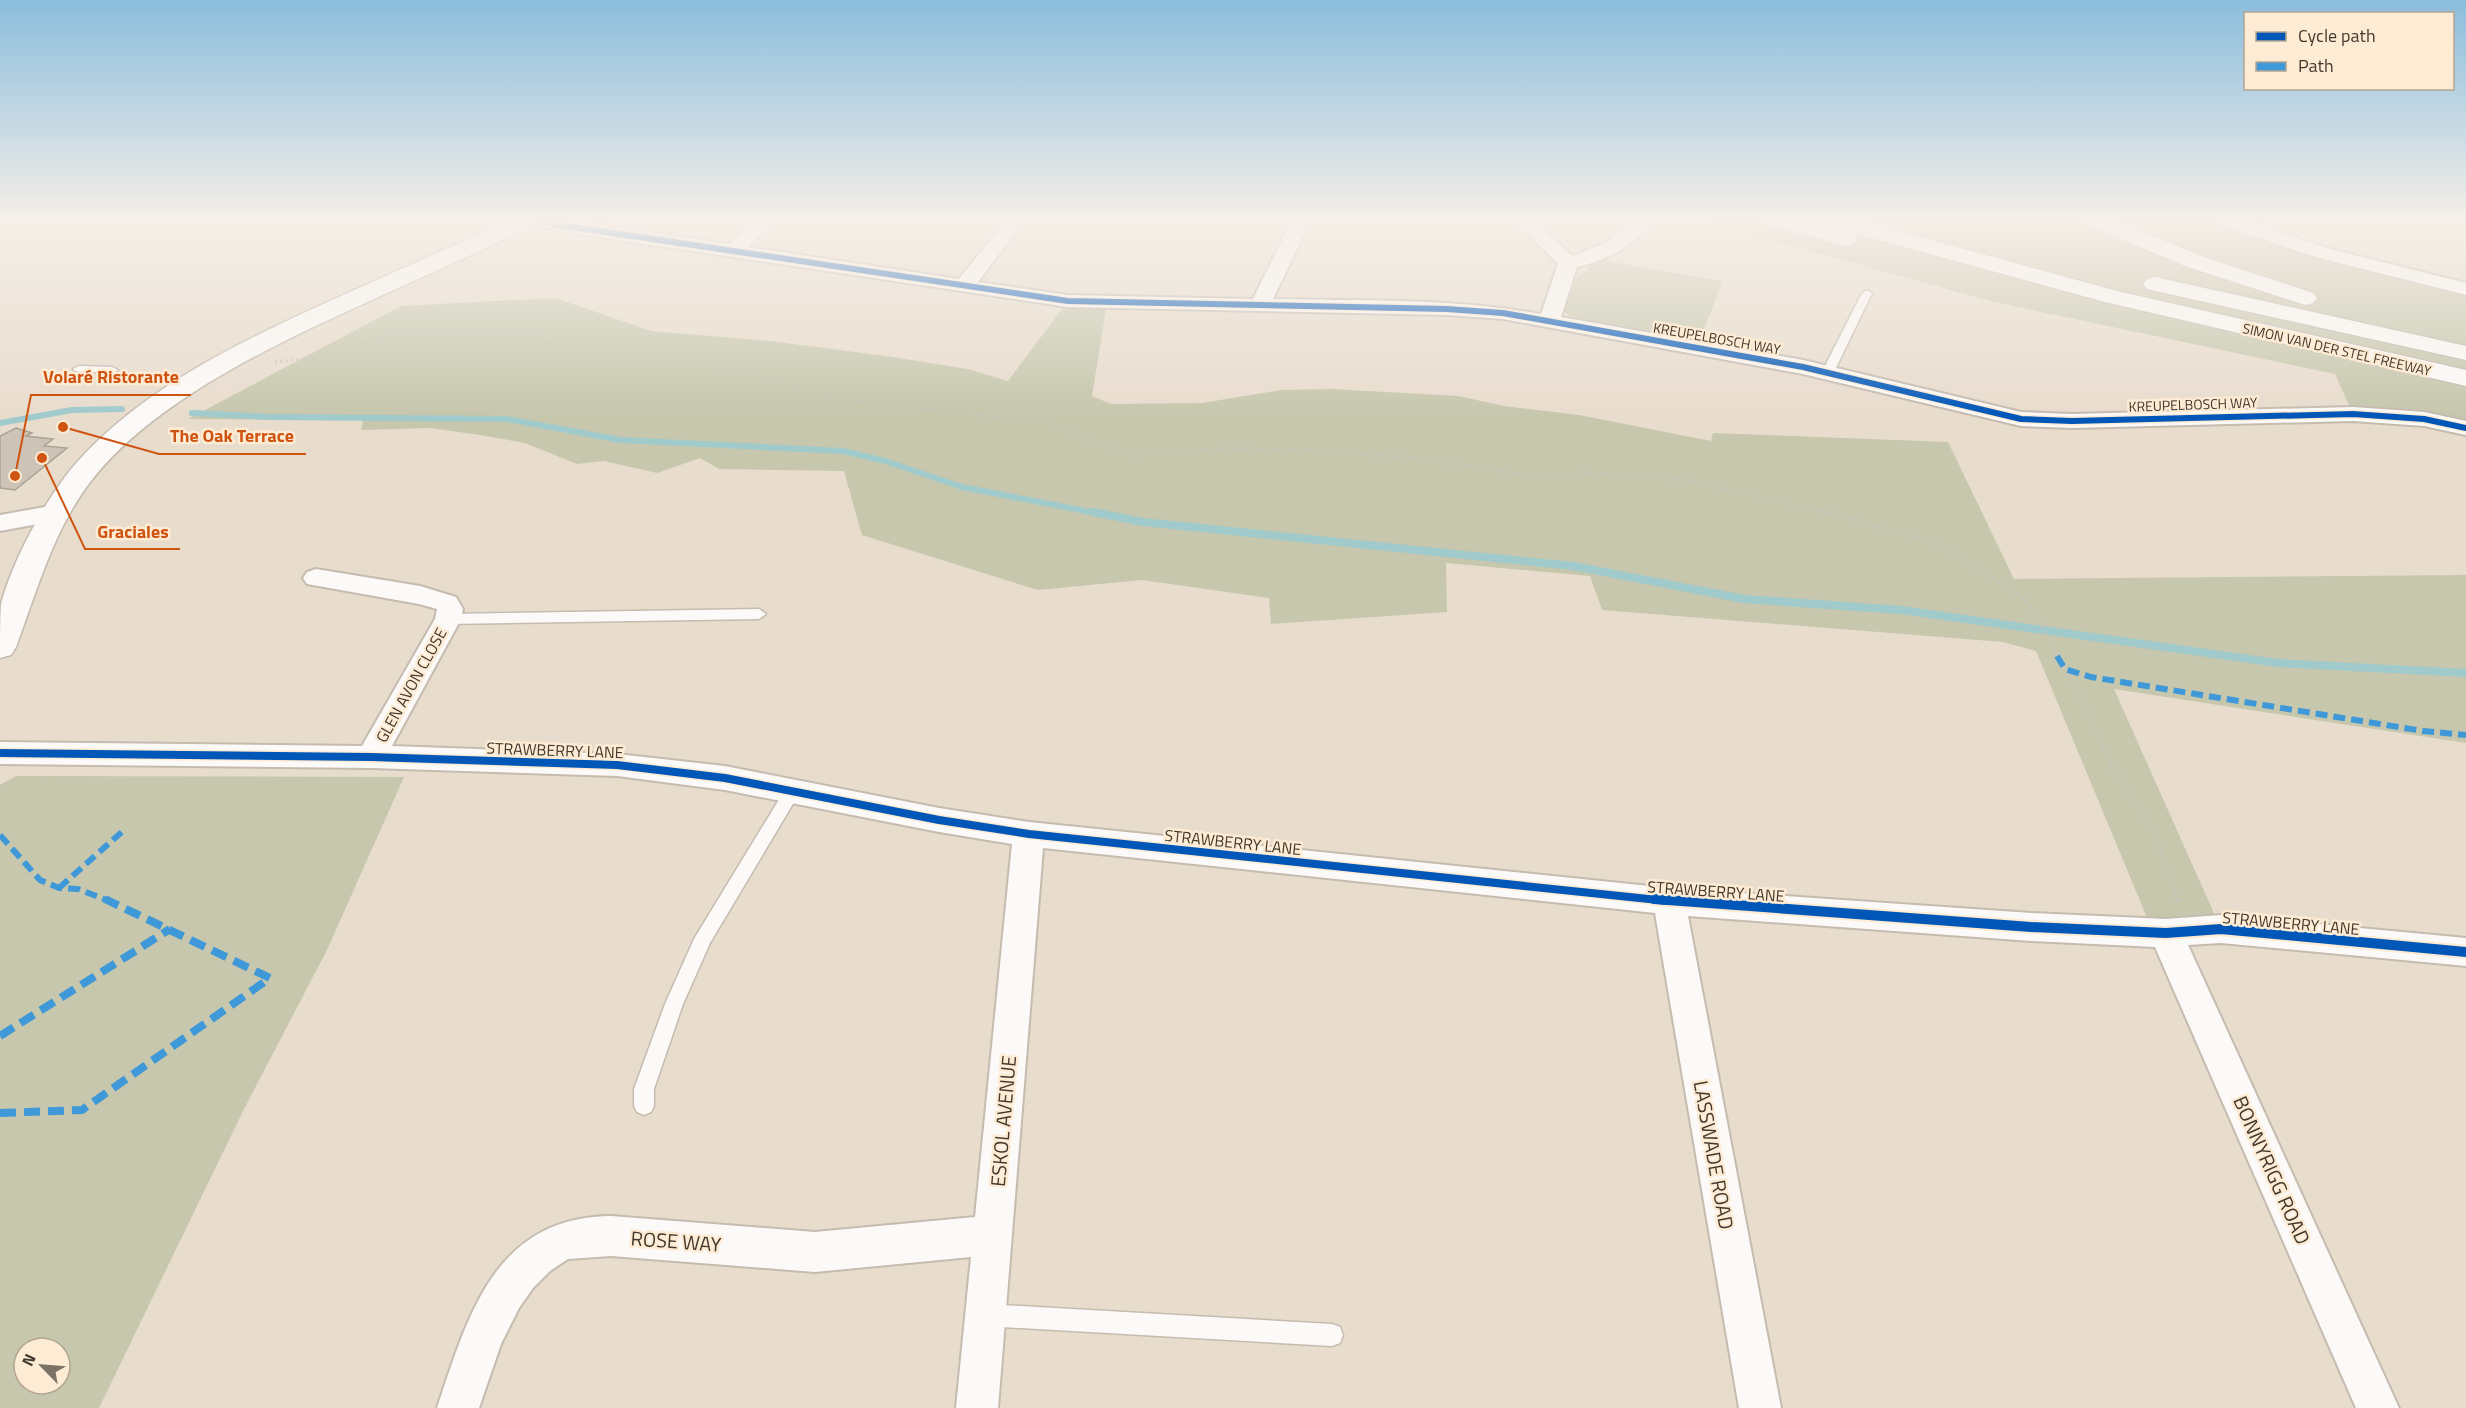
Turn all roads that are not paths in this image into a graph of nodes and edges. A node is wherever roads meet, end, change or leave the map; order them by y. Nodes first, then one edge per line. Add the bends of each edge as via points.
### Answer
1 (388, 284) edge
2 (956, 284) edge
3 (1271, 284) edge
4 (1561, 284) edge
5 (2031, 284) edge
6 (2063, 284) edge
7 (2157, 284) edge
8 (2259, 284) edge
9 (2445, 284) edge
10 (965, 285) joint
11 (2466, 289) edge
12 (1867, 293) dead end
13 (1260, 305) junction
14 (2208, 321) junction
15 (1549, 322) junction
16 (2466, 340) edge
17 (2466, 353) edge
18 (79, 369) dead end
19 (112, 370) dead end
20 (1828, 372) junction
21 (2466, 378) edge
22 (2466, 428) edge
23 (56, 513) junction
24 (0, 522) edge
25 (316, 578) dead end
26 (759, 614) dead end
27 (448, 619) junction
28 (0, 647) edge
29 (0, 753) edge
30 (371, 757) junction
31 (792, 792) junction
32 (1029, 834) junction
33 (1669, 901) junction
34 (2166, 933) junction
35 (2466, 952) edge
36 (644, 1106) dead end
37 (992, 1235) junction
38 (985, 1315) junction
39 (1332, 1335) dead end
40 (458, 1408) edge
41 (977, 1408) edge
42 (1760, 1408) edge
43 (2378, 1408) edge

1 - 23 main road via 221,364 159,405 100,454
2 - 10 street, KREUPELBOSCH WAY
3 - 13 street
4 - 15 street
5 - 14 main road
6 - 14 main road, SIMON VAN DER STEL FREEWAY
7 - 17 main road, SIMON VAN DER STEL FREEWAY
8 - 16 main road
9 - 11 street
10 - 13 street, KREUPELBOSCH WAY via 1068,301
12 - 20 lane
13 - 15 street, KREUPELBOSCH WAY via 1465,310
14 - 21 main road, SIMON VAN DER STEL FREEWAY
15 - 20 street, KREUPELBOSCH WAY
18 - 19 lane
20 - 22 street, KREUPELBOSCH WAY via 1983,410 2046,421 2353,414 2424,418
23 - 24 street
23 - 28 main road via 31,565
25 - 27 street, GLEN AVON CLOSE via 437,599 447,603
26 - 27 lane
27 - 30 street, GLEN AVON CLOSE
29 - 30 street, STRAWBERRY LANE
30 - 31 street, STRAWBERRY LANE via 617,765 725,778
31 - 32 street, STRAWBERRY LANE
31 - 36 lane via 703,939 674,1004 644,1089
32 - 33 street, STRAWBERRY LANE
32 - 37 street, ESKOL AVENUE
33 - 34 street, STRAWBERRY LANE
33 - 42 street, LASSWADE ROAD
34 - 35 street, STRAWBERRY LANE via 2222,930
34 - 43 street, BONNYRIGG ROAD
37 - 38 street, ESKOL AVENUE
37 - 40 street, ROSE WAY via 815,1252 611,1236 586,1236 556,1244 514,1281 492,1316
38 - 39 lane
38 - 41 street, ESKOL AVENUE

